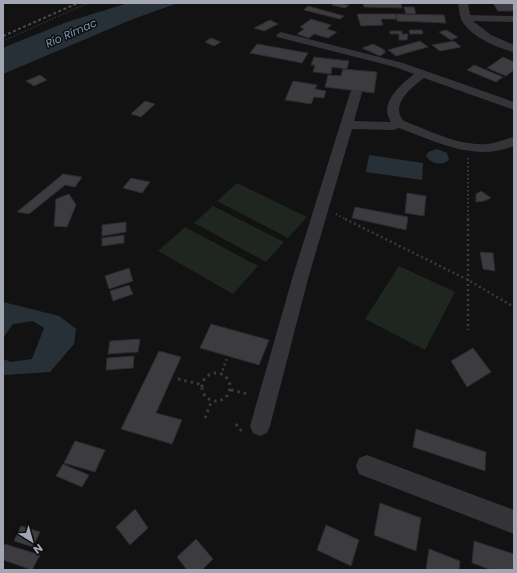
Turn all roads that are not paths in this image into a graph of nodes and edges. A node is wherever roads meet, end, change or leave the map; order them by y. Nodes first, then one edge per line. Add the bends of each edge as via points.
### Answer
1 (463, 3) edge
2 (466, 18) junction
3 (514, 19) edge
4 (281, 35) dead end
5 (514, 49) edge
6 (422, 74) junction
7 (356, 93) dead end
8 (514, 106) edge
9 (400, 124) junction
10 (346, 125) junction
11 (514, 141) edge
12 (260, 426) dead end
13 (367, 466) dead end
14 (514, 522) edge

1 - 2 street
2 - 3 street
2 - 5 street via 484,35
4 - 6 street via 372,57
6 - 8 street
6 - 9 street via 402,92 392,108
7 - 10 street
9 - 10 street
9 - 11 street via 468,148 495,149
10 - 12 street
13 - 14 street

